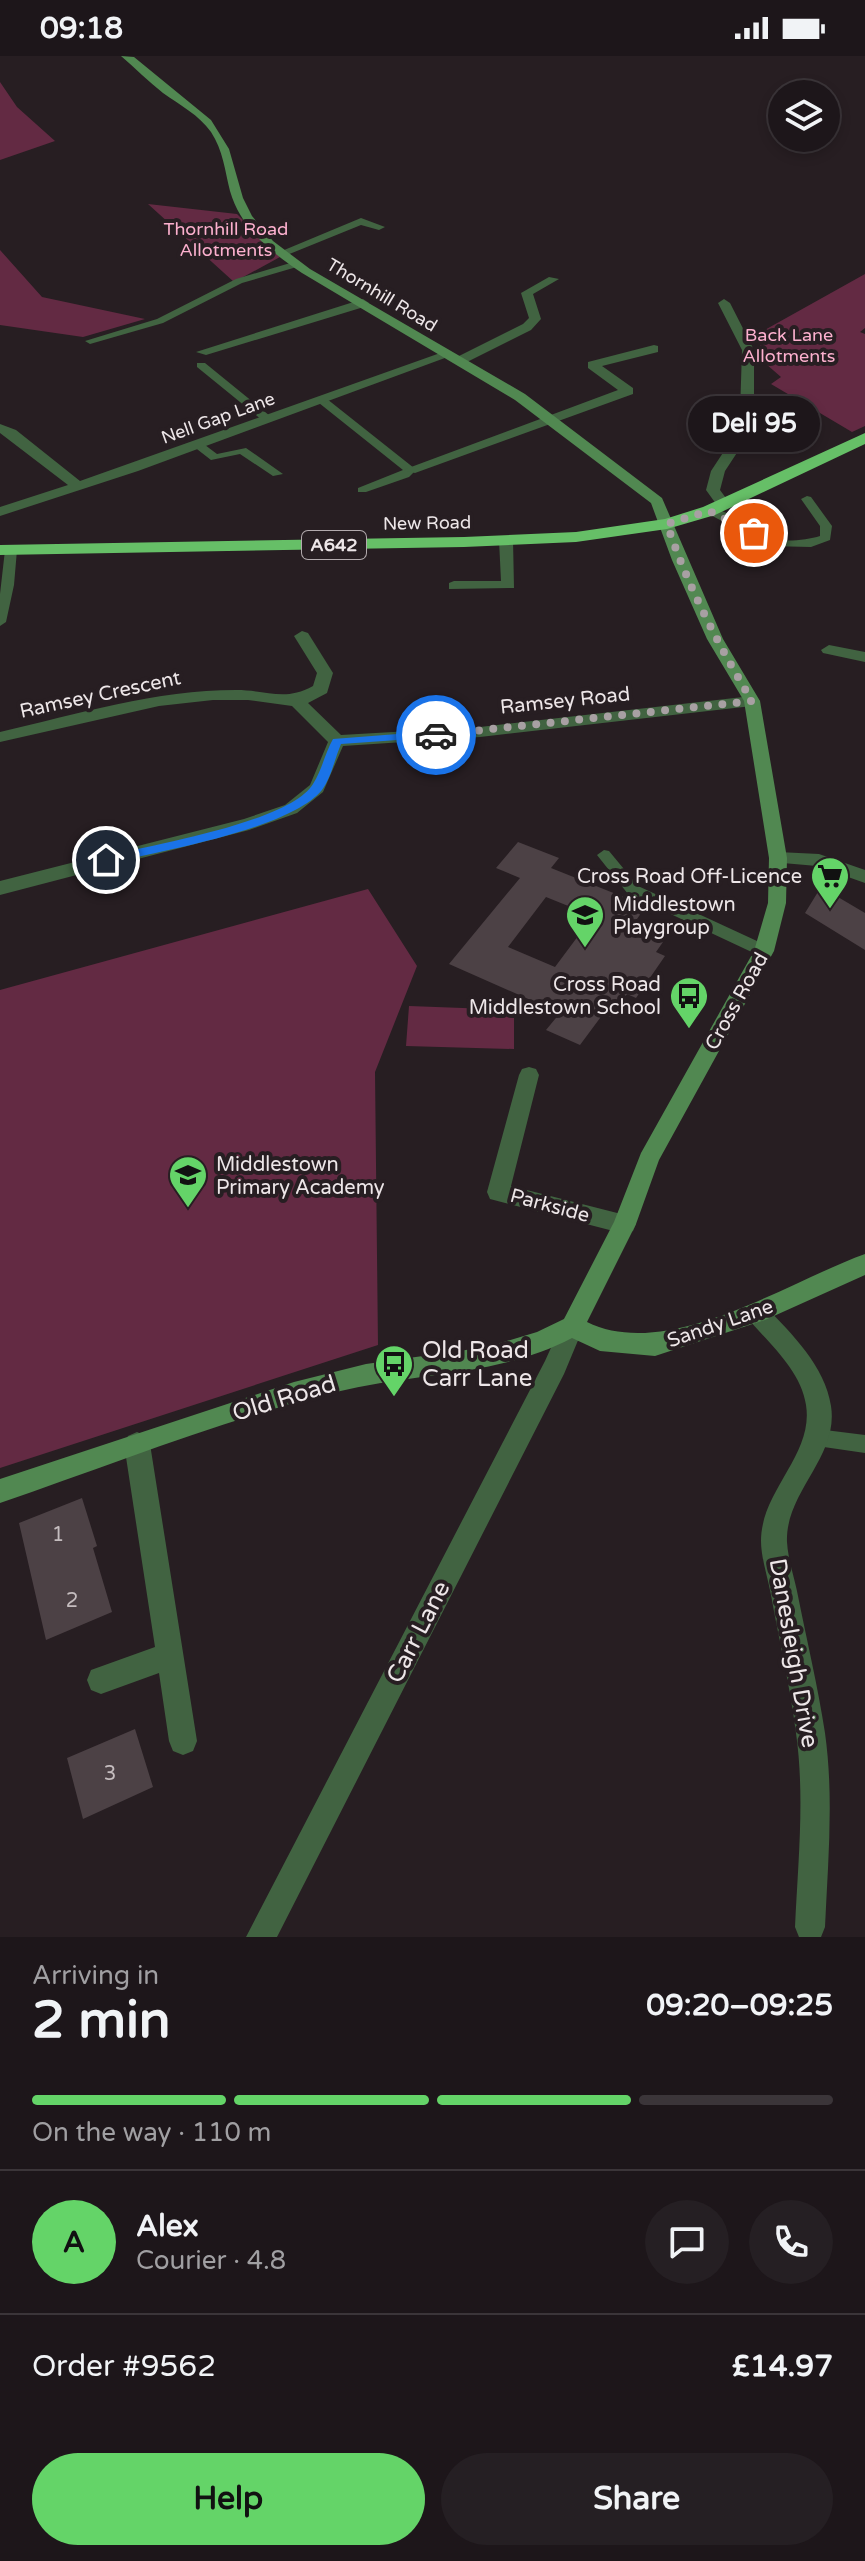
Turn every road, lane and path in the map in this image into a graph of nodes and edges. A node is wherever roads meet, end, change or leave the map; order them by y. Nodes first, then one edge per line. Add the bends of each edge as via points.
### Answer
1 (126, 56) edge
2 (379, 227) dead end
3 (283, 253) junction
4 (297, 264) junction
5 (553, 279) dead end
6 (363, 303) junction
7 (724, 303) dead end
8 (90, 341) dead end
9 (654, 349) dead end
10 (201, 358) joint
11 (453, 358) junction
12 (323, 401) junction
13 (266, 418) junction
14 (550, 419) junction
15 (0, 428) edge
16 (865, 438) edge
17 (197, 444) junction
18 (410, 470) junction
19 (277, 474) dead end
20 (79, 487) junction
21 (362, 490) dead end
22 (807, 499) dead end
23 (716, 508) junction
24 (0, 512) edge
25 (667, 524) junction
26 (506, 540) junction
27 (6, 550) edge
28 (454, 586) dead end
29 (0, 622) edge
30 (302, 636) dead end
31 (829, 650) dead end
32 (865, 657) edge
33 (752, 701) junction
34 (297, 702) junction
35 (0, 737) edge
36 (337, 741) junction
37 (604, 855) dead end
38 (778, 858) junction
39 (865, 877) edge
40 (0, 888) edge
41 (764, 951) junction
42 (529, 1075) dead end
43 (625, 1224) junction
44 (865, 1264) edge
45 (757, 1313) junction
46 (572, 1326) junction
47 (817, 1438) junction
48 (137, 1444) junction
49 (865, 1444) edge
50 (0, 1491) edge
51 (170, 1655) junction
52 (101, 1680) dead end
53 (183, 1741) dead end
54 (810, 1927) dead end
55 (261, 1937) edge

1 - 3 street, Thornhill Road via 204,115 222,143 252,226
2 - 3 street via 361,221
3 - 4 street, Thornhill Road
4 - 6 street, Thornhill Road
4 - 8 lane via 239,281 160,321
5 - 11 street, Nell Gap Lane via 527,293 535,319 527,327
6 - 10 street
6 - 11 street, Thornhill Road
7 - 23 street via 748,350 747,413 741,436 718,471
9 - 14 street via 592,365 628,391
10 - 13 lane
11 - 12 street, Nell Gap Lane
11 - 14 street, Thornhill Road
12 - 13 street, Nell Gap Lane
12 - 18 lane
13 - 17 street, Nell Gap Lane
14 - 18 street
14 - 25 street, Thornhill Road via 657,501
15 - 20 street
16 - 23 highway, New Road / A642
17 - 19 lane via 215,458 242,450
17 - 20 street, Nell Gap Lane
18 - 21 lane
20 - 24 street, Nell Gap Lane
22 - 23 lane via 826,526 826,538 811,543 769,542
23 - 25 highway, New Road / A642
25 - 26 highway, New Road / A642
25 - 33 street, Cross Road via 715,639
26 - 27 highway, New Road / A642
26 - 28 street via 509,585
27 - 29 lane via 8,585
30 - 34 street via 325,673 321,689
31 - 32 street
33 - 36 street, Ramsey Road via 480,732
33 - 38 street, Cross Road
34 - 35 street, Ramsey Crescent via 248,695 159,701
34 - 36 street
36 - 40 street via 317,788 291,809
37 - 41 lane via 633,890
38 - 39 street via 819,860
38 - 41 street, Cross Road via 777,903
41 - 43 street, Cross Road via 649,1159
42 - 43 street, Parkside via 498,1192
43 - 46 street, Cross Road
44 - 45 street, Sandy Lane
45 - 46 street, Sandy Lane via 655,1345 600,1340
45 - 47 street, Danesleigh Drive via 814,1383 820,1415
46 - 48 street, Old Road via 509,1354 338,1381
46 - 55 street, Carr Lane
47 - 49 lane
47 - 54 street, Danesleigh Drive via 780,1512 774,1541 816,1782
48 - 50 street, Old Road
48 - 51 street
51 - 52 street
51 - 53 street

